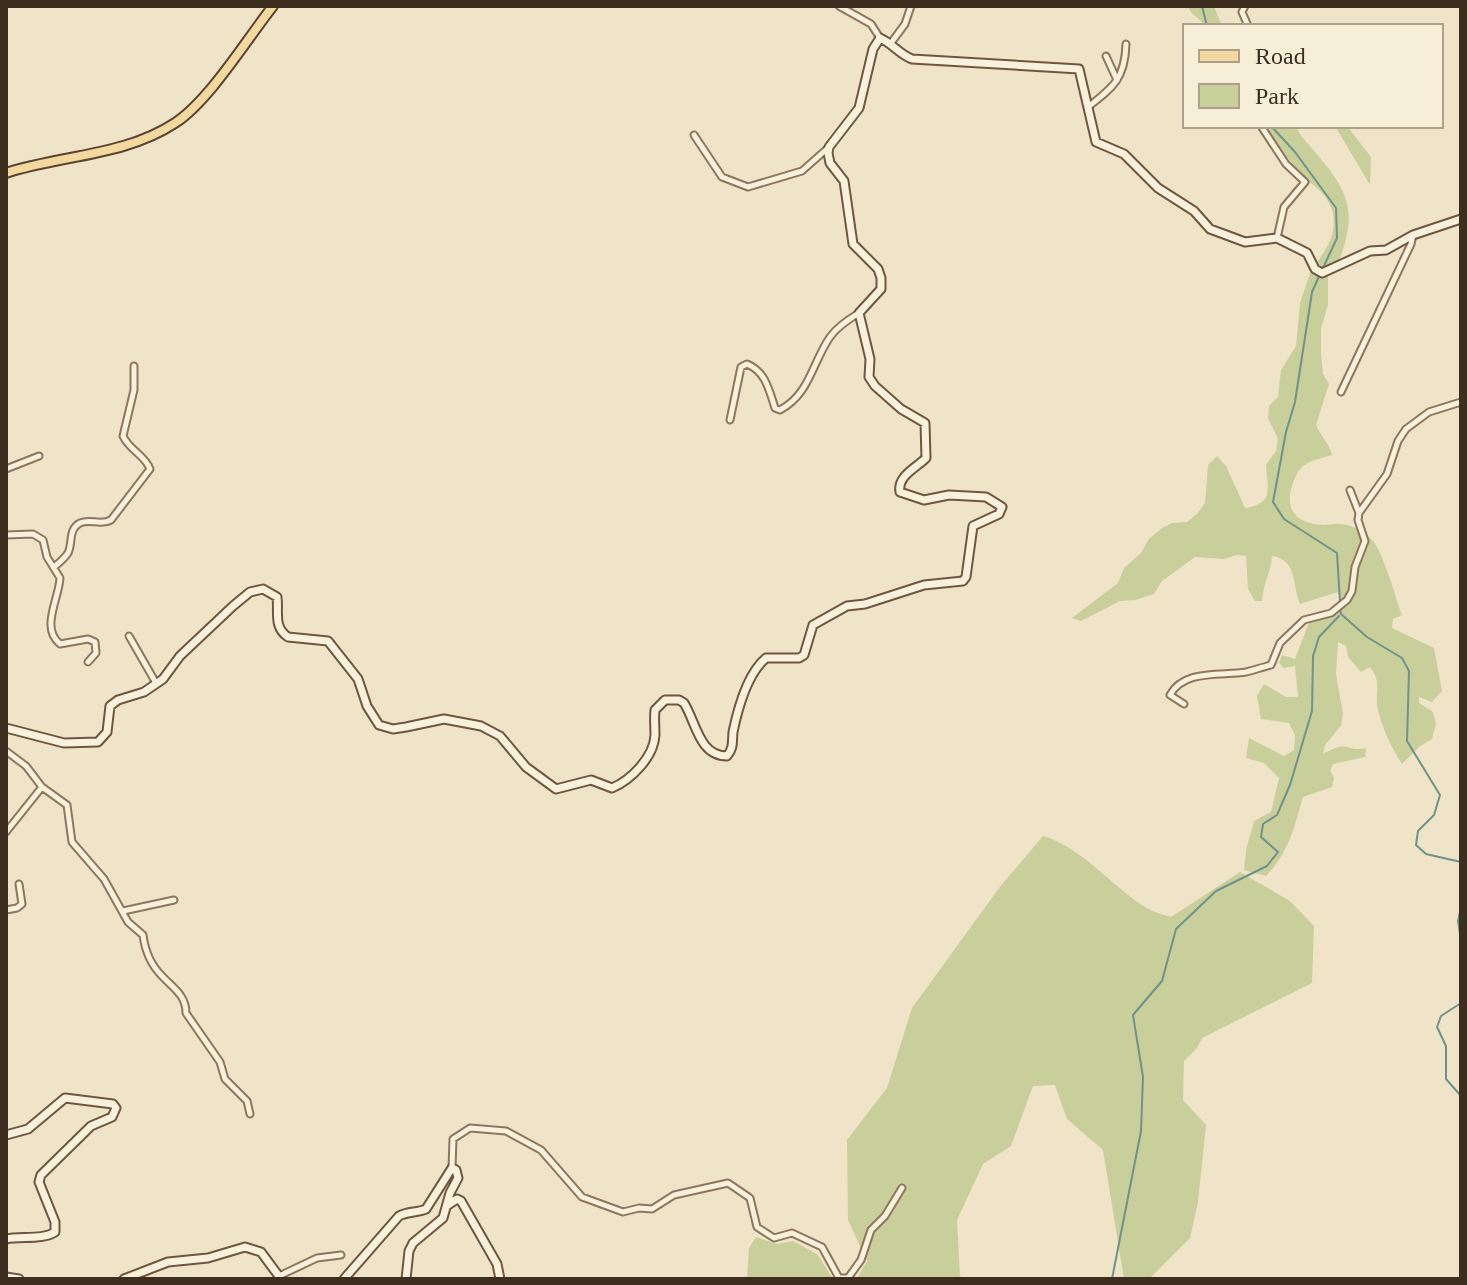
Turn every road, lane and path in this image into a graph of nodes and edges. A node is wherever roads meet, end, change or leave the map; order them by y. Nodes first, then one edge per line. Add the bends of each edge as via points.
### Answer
1 (273, 6) edge
2 (839, 6) edge
3 (911, 6) edge
4 (880, 38) junction
5 (891, 43) junction
6 (1126, 44) dead end
7 (1106, 56) dead end
8 (1117, 80) junction
9 (1088, 107) junction
10 (1262, 128) edge
11 (694, 135) dead end
12 (829, 147) junction
13 (6, 173) edge
14 (1461, 219) edge
15 (1413, 235) junction
16 (1277, 238) junction
17 (859, 313) junction
18 (134, 366) dead end
19 (1341, 392) dead end
20 (1461, 402) edge
21 (730, 420) dead end
22 (39, 456) dead end
23 (6, 469) edge
24 (1350, 490) dead end
25 (1359, 513) junction
26 (6, 535) edge
27 (54, 567) junction
28 (129, 636) dead end
29 (88, 662) dead end
30 (156, 683) junction
31 (1184, 704) dead end
32 (6, 728) edge
33 (6, 751) edge
34 (42, 787) junction
35 (6, 832) edge
36 (19, 884) dead end
37 (174, 900) dead end
38 (6, 910) edge
39 (123, 911) junction
40 (250, 1114) dead end
41 (6, 1135) edge
42 (452, 1168) junction
43 (902, 1188) dead end
44 (448, 1205) junction
45 (6, 1239) edge
46 (341, 1255) dead end
47 (6, 1277) edge
48 (280, 1277) edge
49 (19, 1279) edge
50 (124, 1279) edge
51 (344, 1279) edge
52 (406, 1279) edge
53 (500, 1279) edge

1 - 13 main road via 177,122 119,147
2 - 4 street via 871,24
3 - 5 street
4 - 5 street
4 - 12 street via 859,108
5 - 9 street via 912,59 1076,68
6 - 8 street via 1124,69
7 - 8 street
8 - 9 street
9 - 16 street via 1096,142 1124,154 1210,229 1245,242
10 - 16 street via 1305,182 1284,207
11 - 12 street via 722,177 748,187 802,171
12 - 17 street via 830,163 844,181 853,244 881,278 881,289
14 - 15 street
15 - 16 street via 1320,272 1307,253
15 - 19 street
17 - 21 street via 831,335 807,385 780,410 755,367 741,367
17 - 30 street via 869,377 927,429 926,458 902,478 900,492 924,500 986,497 1002,509 973,526 966,577 960,583 924,585 847,606 813,625 804,655 762,661 749,682 727,756 701,741 684,703 665,700 655,710 650,754 616,787 591,780 556,789 526,767 500,736 481,726 444,719 393,729 379,725 358,679 328,641 283,635 277,597 263,589 233,606
18 - 27 street via 123,436 150,469 111,520 77,525 70,549
20 - 25 street via 1429,412 1406,429 1387,474
22 - 23 street
24 - 25 street
25 - 31 street via 1365,541 1347,600 1331,613 1300,623 1280,643 1271,665 1187,679 1170,695
26 - 27 street via 39,536
27 - 29 street via 60,582 50,628 60,644 95,642 96,653
28 - 30 street
30 - 32 street via 110,706 107,732 98,742 64,743
33 - 34 street
34 - 35 street
34 - 39 street via 67,805 72,842
36 - 38 street via 22,904
37 - 39 street
39 - 40 street via 143,935 145,951 160,975 186,1004 186,1013 220,1062 225,1079 247,1101
41 - 45 street via 28,1129 65,1098 116,1108 112,1117 91,1126 41,1175 55,1232
42 - 43 street via 453,1139 470,1128 506,1131 541,1150 582,1197 623,1212 652,1209 674,1195 728,1183 750,1198 757,1227 774,1238 792,1233 822,1247 839,1278 848,1278 861,1260 871,1230
42 - 44 street via 458,1178
42 - 51 street via 426,1209 399,1216
44 - 52 street via 438,1224 413,1243
44 - 53 street via 461,1201 497,1264
46 - 48 street via 317,1258
47 - 49 street
48 - 50 street via 261,1252 245,1247 168,1262

